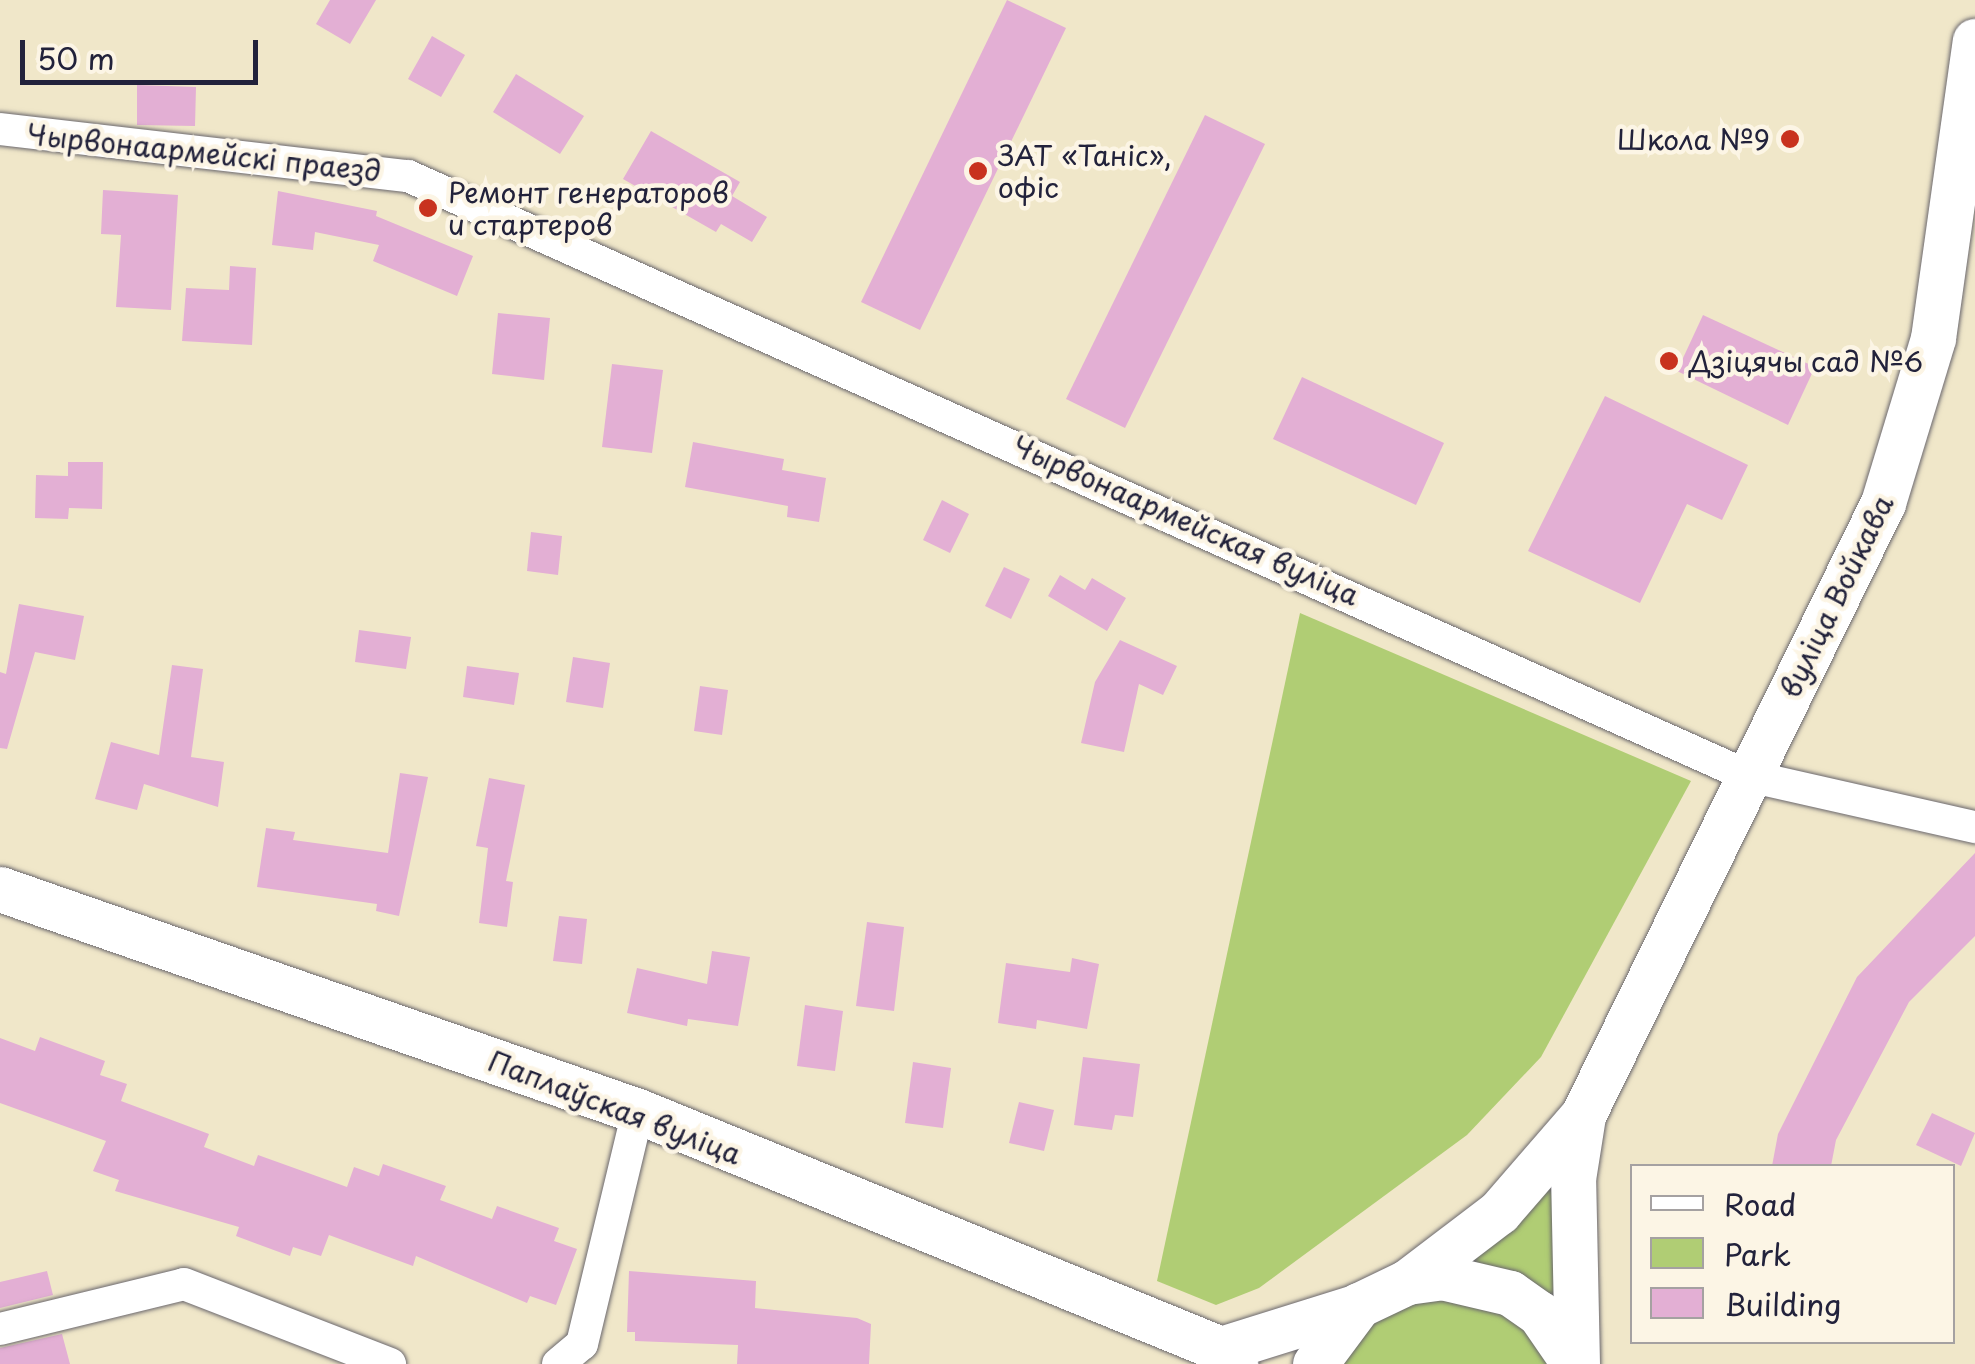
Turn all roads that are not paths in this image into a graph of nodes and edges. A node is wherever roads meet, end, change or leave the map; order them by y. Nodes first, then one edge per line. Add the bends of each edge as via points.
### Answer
1 (1975, 41) edge
2 (0, 130) edge
3 (408, 176) joint
4 (1748, 776) junction
5 (1975, 827) edge
6 (0, 888) edge
7 (638, 1111) junction
8 (1583, 1114) junction
9 (1407, 1282) junction
10 (1360, 1305) junction
11 (0, 1329) edge
12 (1228, 1356) edge
13 (390, 1364) edge
14 (558, 1364) edge
15 (1315, 1364) edge
16 (1575, 1364) edge

1 - 4 main road, вуліца Войкава via 1933,338 1898,463
2 - 3 street, Чырвонаармейскі праезд
3 - 4 street, Чырвонаармейская вуліца
4 - 5 street, Чырвонаармейская вуліца
4 - 8 main road, вуліца Войкава
6 - 7 main road, Паплаўская вуліца
7 - 12 main road, Паплаўская вуліца
7 - 14 street via 582,1344
8 - 9 main road, вуліца Войкава via 1499,1212
8 - 16 main road, вуліца Войкава via 1574,1179
9 - 10 main road, вуліца Войкава
9 - 16 main road, вуліца Войкава via 1477,1280 1510,1293 1539,1313
10 - 12 main road, Паплаўская вуліца
10 - 15 main road, вуліца Войкава
11 - 13 street via 184,1284

